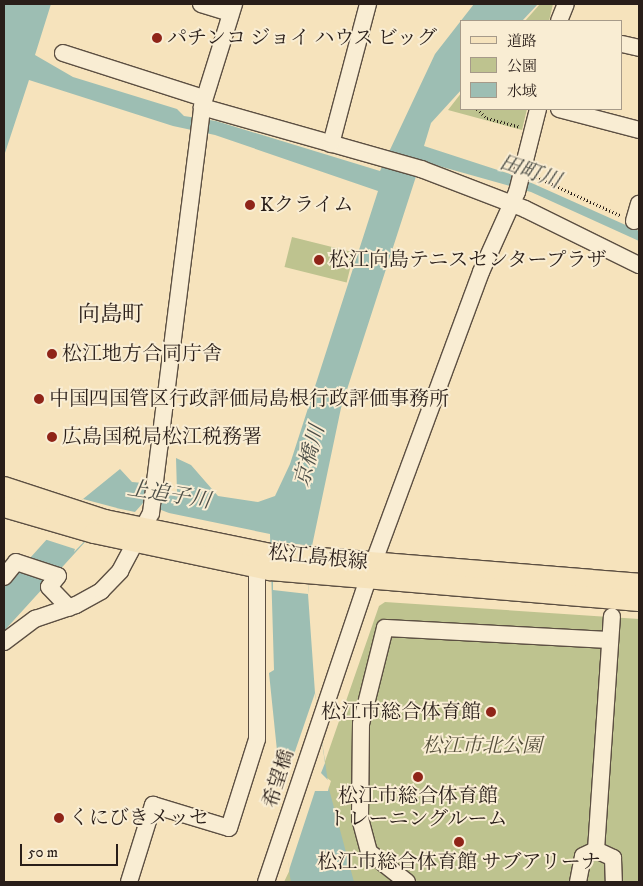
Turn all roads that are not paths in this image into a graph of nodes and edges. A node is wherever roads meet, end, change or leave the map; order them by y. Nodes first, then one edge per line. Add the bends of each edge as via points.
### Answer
1 (201, 4) edge
2 (368, 4) edge
3 (566, 4) edge
4 (232, 8) edge
5 (560, 20) edge
6 (623, 44) edge
7 (639, 48) edge
8 (63, 53) dead end
9 (202, 106) junction
10 (538, 110) edge
11 (563, 110) edge
12 (639, 130) edge
13 (331, 144) junction
14 (514, 197) junction
15 (639, 204) edge
16 (634, 221) road end
17 (639, 264) edge
18 (4, 487) edge
19 (4, 506) edge
20 (61, 516) junction
21 (144, 528) junction
22 (265, 564) junction
23 (370, 572) junction
24 (4, 577) edge
25 (639, 584) edge
26 (639, 601) edge
27 (69, 608) junction
28 (612, 617) dead end
29 (610, 640) junction
30 (4, 642) edge
31 (596, 850) junction
32 (129, 882) edge
33 (266, 882) edge
34 (407, 882) edge
35 (578, 882) edge
36 (614, 882) edge

1 - 4 street
2 - 13 street
3 - 5 street
4 - 9 street
6 - 7 street
8 - 9 street
9 - 13 street
9 - 21 street via 158,453
10 - 14 street, 希望橋
11 - 12 street
13 - 14 street
14 - 17 street
14 - 23 street, 希望橋
15 - 16 street
18 - 20 main road, 松江島根線
19 - 20 main road, 松江島根線
20 - 21 main road, 松江島根線 via 99,527
21 - 22 main road, 松江島根線
21 - 27 street via 101,591
22 - 23 main road, 松江島根線
22 - 32 street via 257,739 229,828 153,804
23 - 25 main road, 松江島根線
23 - 26 main road, 松江島根線
23 - 33 street, 希望橋
24 - 27 street via 16,562 58,576 49,587
27 - 30 street via 35,619
28 - 29 street
29 - 31 street
29 - 34 street via 385,628 361,724 360,819 369,852
31 - 35 street via 582,856
31 - 36 street via 614,858

